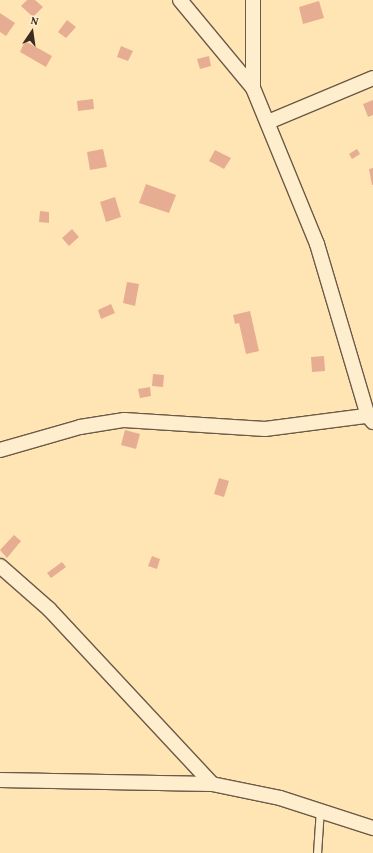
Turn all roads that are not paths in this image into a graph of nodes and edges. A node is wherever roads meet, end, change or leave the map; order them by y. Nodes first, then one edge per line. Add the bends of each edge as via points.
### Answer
1 (180, 0) edge
2 (253, 0) edge
3 (373, 78) edge
4 (254, 88) junction
5 (268, 122) junction
6 (371, 418) edge
7 (0, 450) edge
8 (0, 566) edge
9 (0, 780) edge
10 (212, 784) junction
11 (320, 809) junction
12 (373, 828) edge
13 (317, 853) edge

1 - 4 street
2 - 4 street
3 - 5 street
4 - 5 street
5 - 6 street via 317,244
6 - 7 street via 265,429 124,420 80,427
8 - 10 street via 49,609
9 - 10 street
10 - 11 street
11 - 12 street
11 - 13 lane

